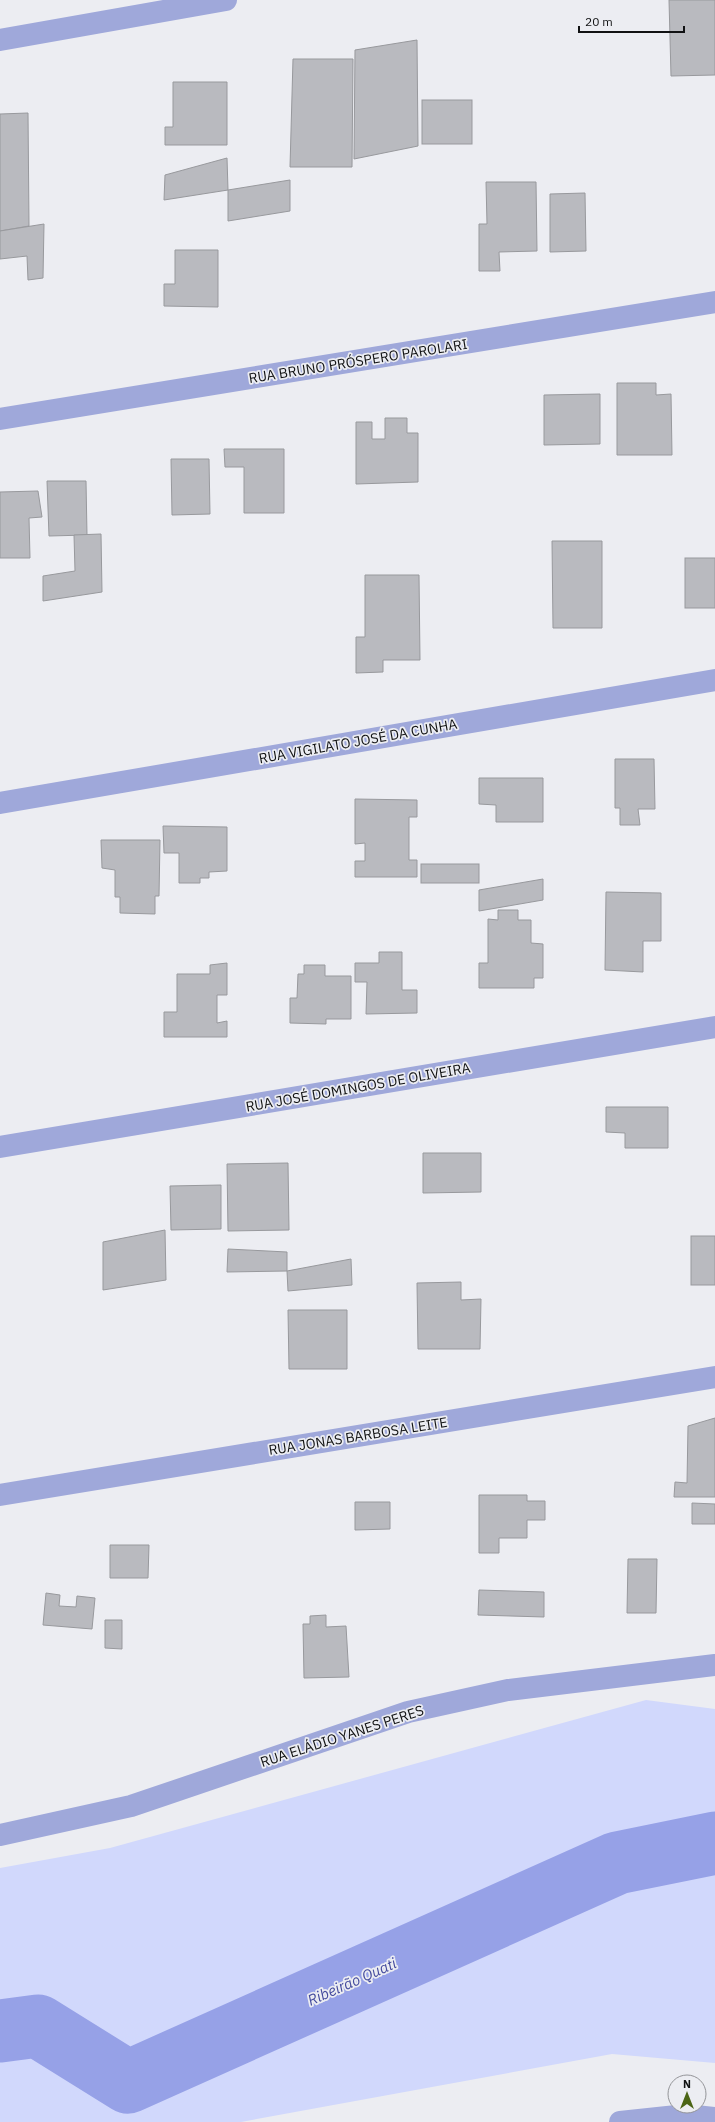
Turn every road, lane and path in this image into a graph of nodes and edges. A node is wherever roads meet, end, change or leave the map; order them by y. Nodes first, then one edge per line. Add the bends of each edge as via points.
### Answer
1 (226, 0) edge
2 (0, 40) edge
3 (715, 302) edge
4 (0, 419) edge
5 (715, 680) edge
6 (0, 803) edge
7 (715, 1027) edge
8 (0, 1147) edge
9 (715, 1377) edge
10 (0, 1495) edge
11 (715, 1665) edge
12 (0, 1835) edge
13 (715, 2118) edge
14 (620, 2122) edge

1 - 2 street
3 - 4 street, RUA BRUNO PRÓSPERO PAROLARI
5 - 6 street, RUA VIGILATO JOSÉ DA CUNHA
7 - 8 street, RUA JOSÉ DOMINGOS DE OLIVEIRA
9 - 10 street, RUA JONAS BARBOSA LEITE
11 - 12 street, RUA ELÁDIO YANES PERES via 508,1690 408,1712 131,1806
13 - 14 street via 686,2115

